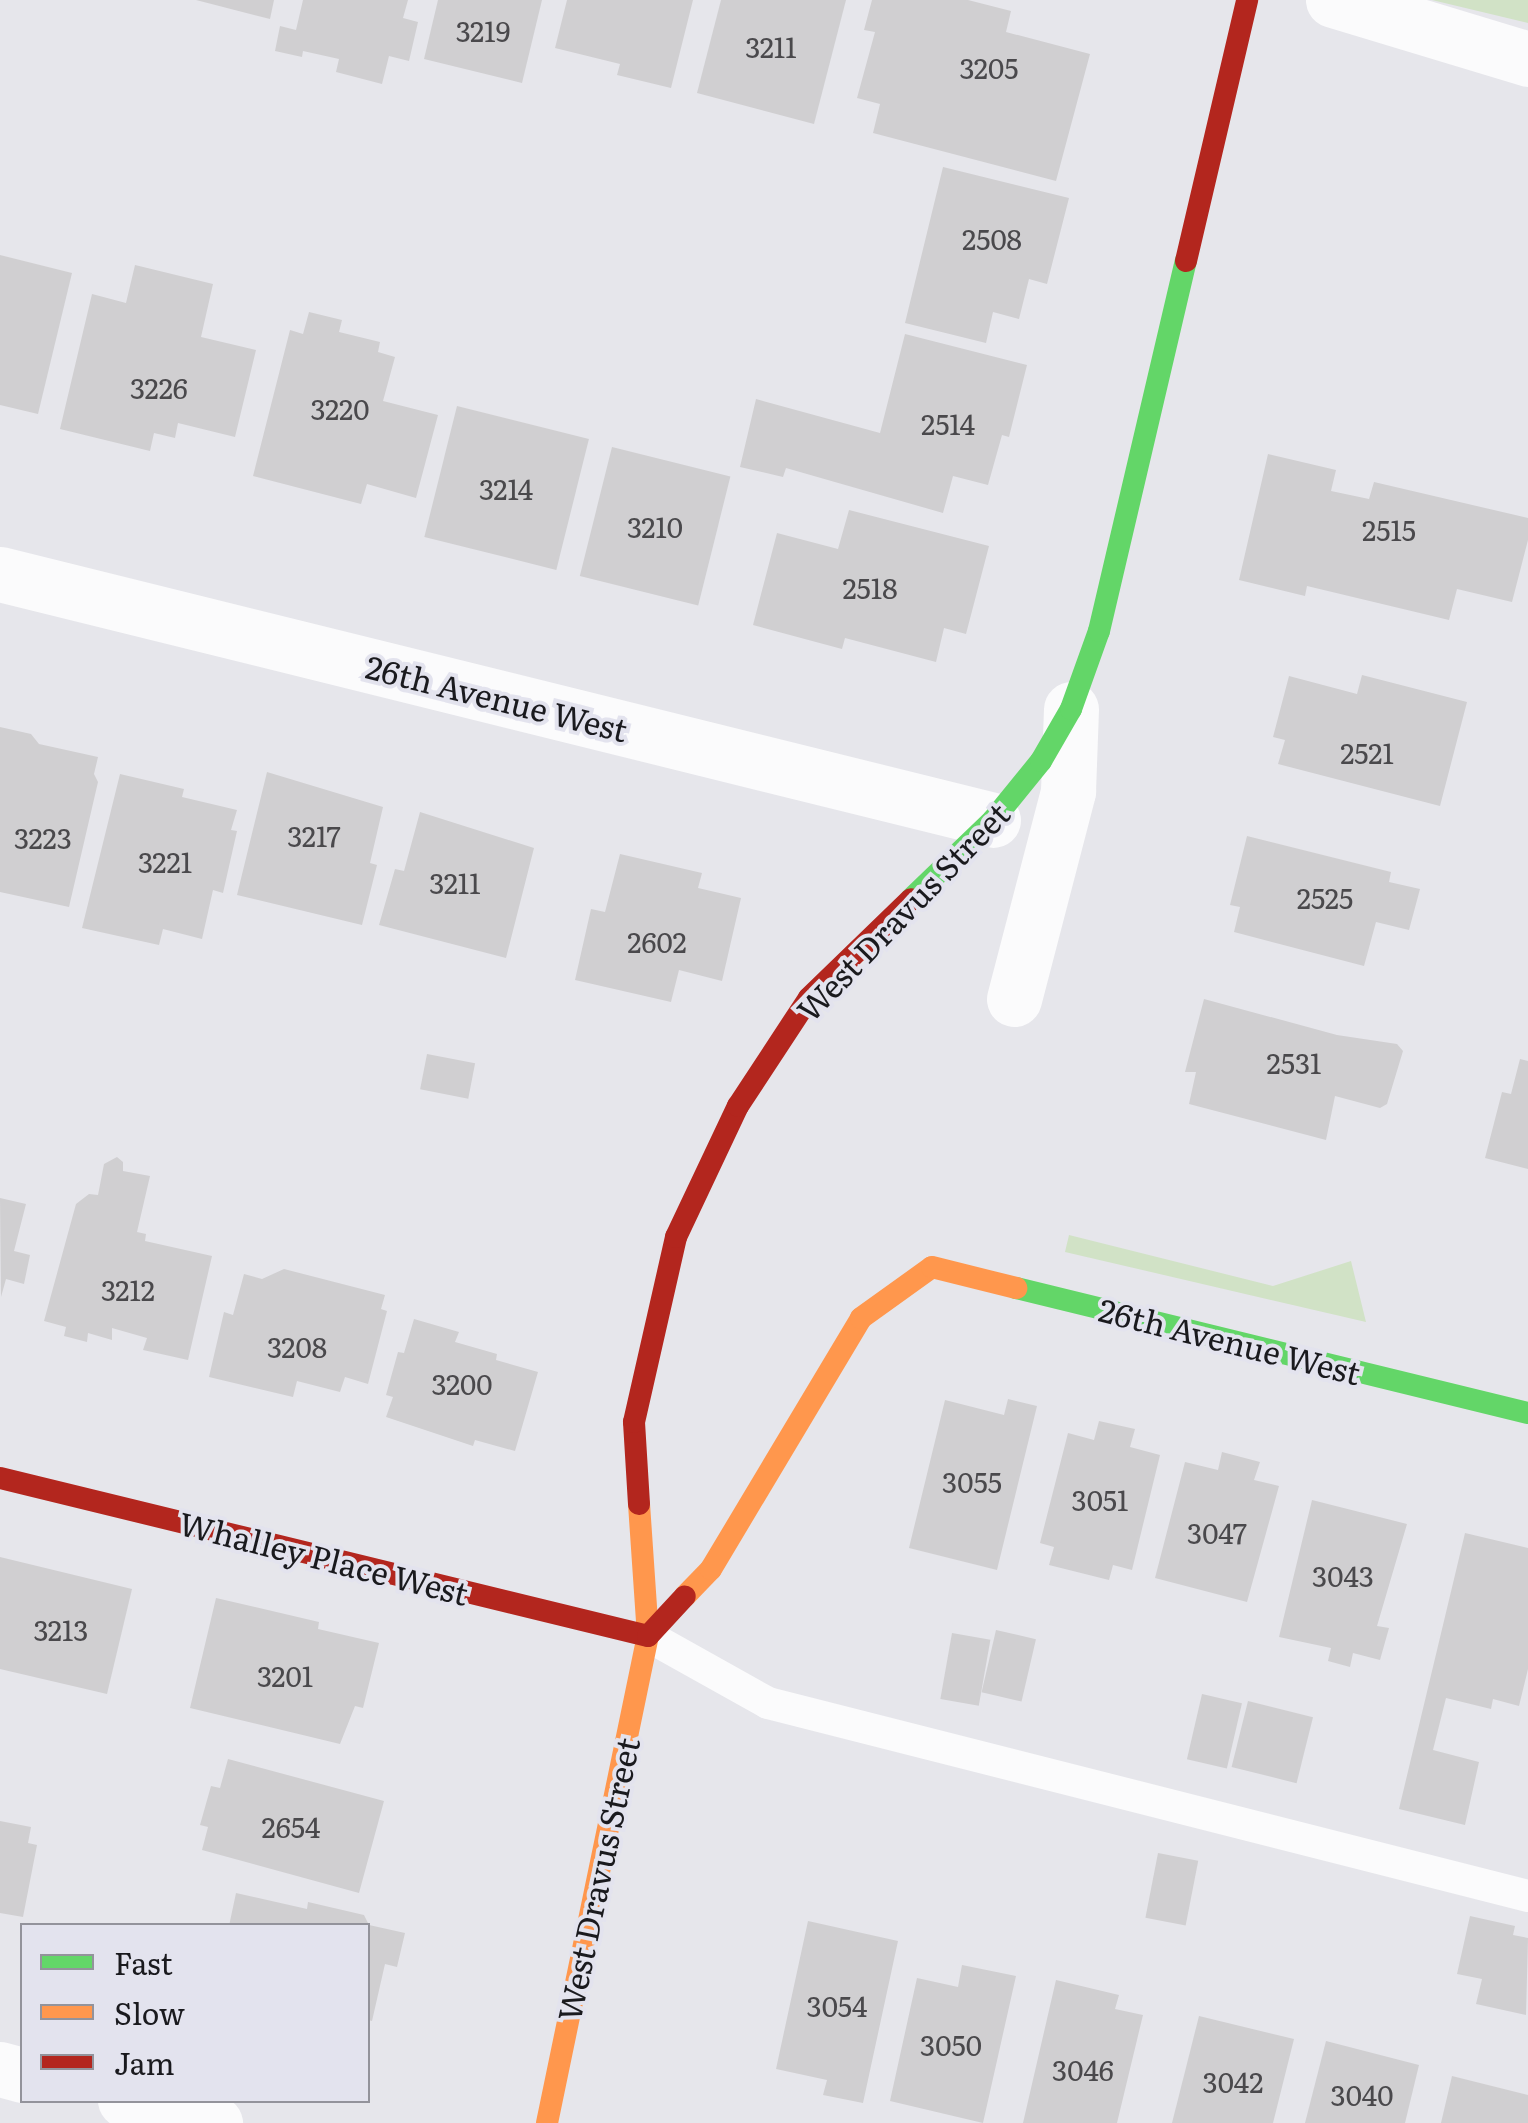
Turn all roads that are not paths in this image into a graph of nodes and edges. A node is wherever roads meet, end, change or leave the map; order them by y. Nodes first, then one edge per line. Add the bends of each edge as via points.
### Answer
1 (1248, 0) edge
2 (1334, 0) edge
3 (1528, 60) edge
4 (0, 574) edge
5 (1071, 709) junction
6 (993, 820) junction
7 (1014, 999) dead end
8 (1528, 1414) edge
9 (0, 1478) edge
10 (648, 1636) junction
11 (1528, 1896) edge
12 (137, 2103) edge
13 (215, 2123) edge
14 (546, 2123) edge

1 - 5 street, West Dravus Street via 1099,630
2 - 3 street
4 - 6 street, 26th Avenue West
5 - 6 street, West Dravus Street via 1041,761
5 - 7 street, West Dravus Street via 1068,791
6 - 10 street, West Dravus Street via 809,998 738,1106 676,1236 634,1422
8 - 10 street, 26th Avenue West via 932,1267 862,1318 711,1569
9 - 10 street, Whalley Place West
10 - 11 lane via 768,1703
10 - 14 street, West Dravus Street
12 - 13 street

